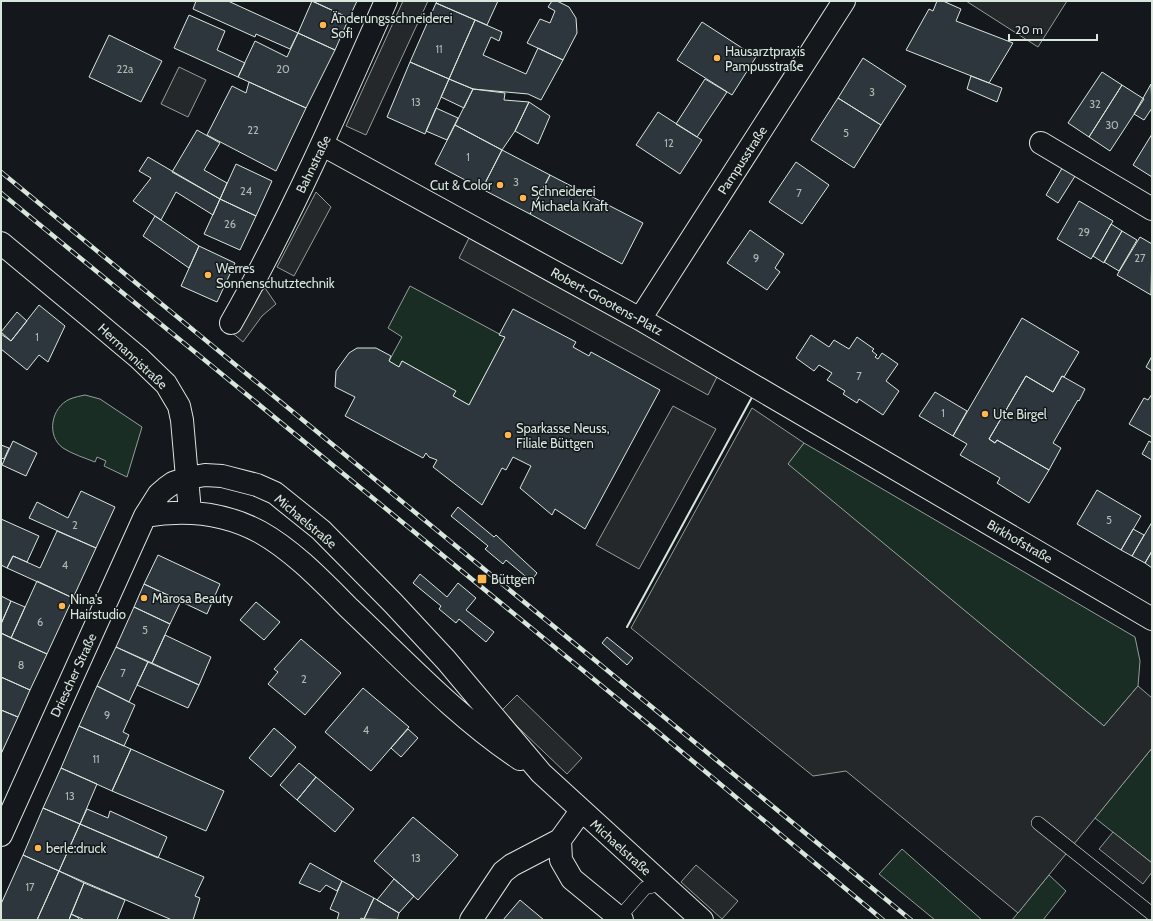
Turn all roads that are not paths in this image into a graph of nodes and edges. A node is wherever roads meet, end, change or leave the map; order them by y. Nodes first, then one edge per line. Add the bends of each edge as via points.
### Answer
1 (386, 1) edge
2 (844, 1) edge
3 (1041, 143) dead end
4 (323, 145) junction
5 (1152, 209) edge
6 (1, 243) edge
7 (640, 318) junction
8 (231, 322) dead end
9 (888, 464) joint
10 (188, 478) junction
11 (190, 512) junction
12 (146, 516) junction
13 (1152, 619) edge
14 (541, 773) junction
15 (581, 811) junction
16 (1038, 823) dead end
17 (1, 835) edge
18 (560, 840) junction
19 (662, 884) junction
20 (1152, 914) edge
21 (621, 919) edge
22 (471, 920) edge
23 (702, 920) edge

1 - 4 street, Bahnstraße
2 - 7 street, Pampusstraße
3 - 5 street
4 - 7 street, Robert-Grootens-Platz
4 - 8 street, Bahnstraße via 263,266
6 - 10 street, Hermannistraße via 95,320 166,384 179,406
7 - 9 street, Robert-Grootens-Platz
9 - 13 street, Birkhofstraße
10 - 11 street, Hermannistraße
10 - 12 street, Michaelstraße via 173,483 159,494
10 - 14 street, Michaelstraße via 222,476 256,485 275,493 321,530 446,660
11 - 12 street, Michaelstraße via 167,512
11 - 14 street, Michaelstraße via 241,524 278,543 331,590 453,708 494,742
12 - 17 street, Driescher Straße
14 - 15 street, Michaelstraße
15 - 18 street, Michaelstraße
15 - 19 street, Michaelstraße
16 - 20 lane
18 - 21 street, Michaelstraße via 561,860 572,879
18 - 22 street via 503,872
19 - 21 lane, Michaelstraße via 645,888
19 - 23 street, Michaelstraße

